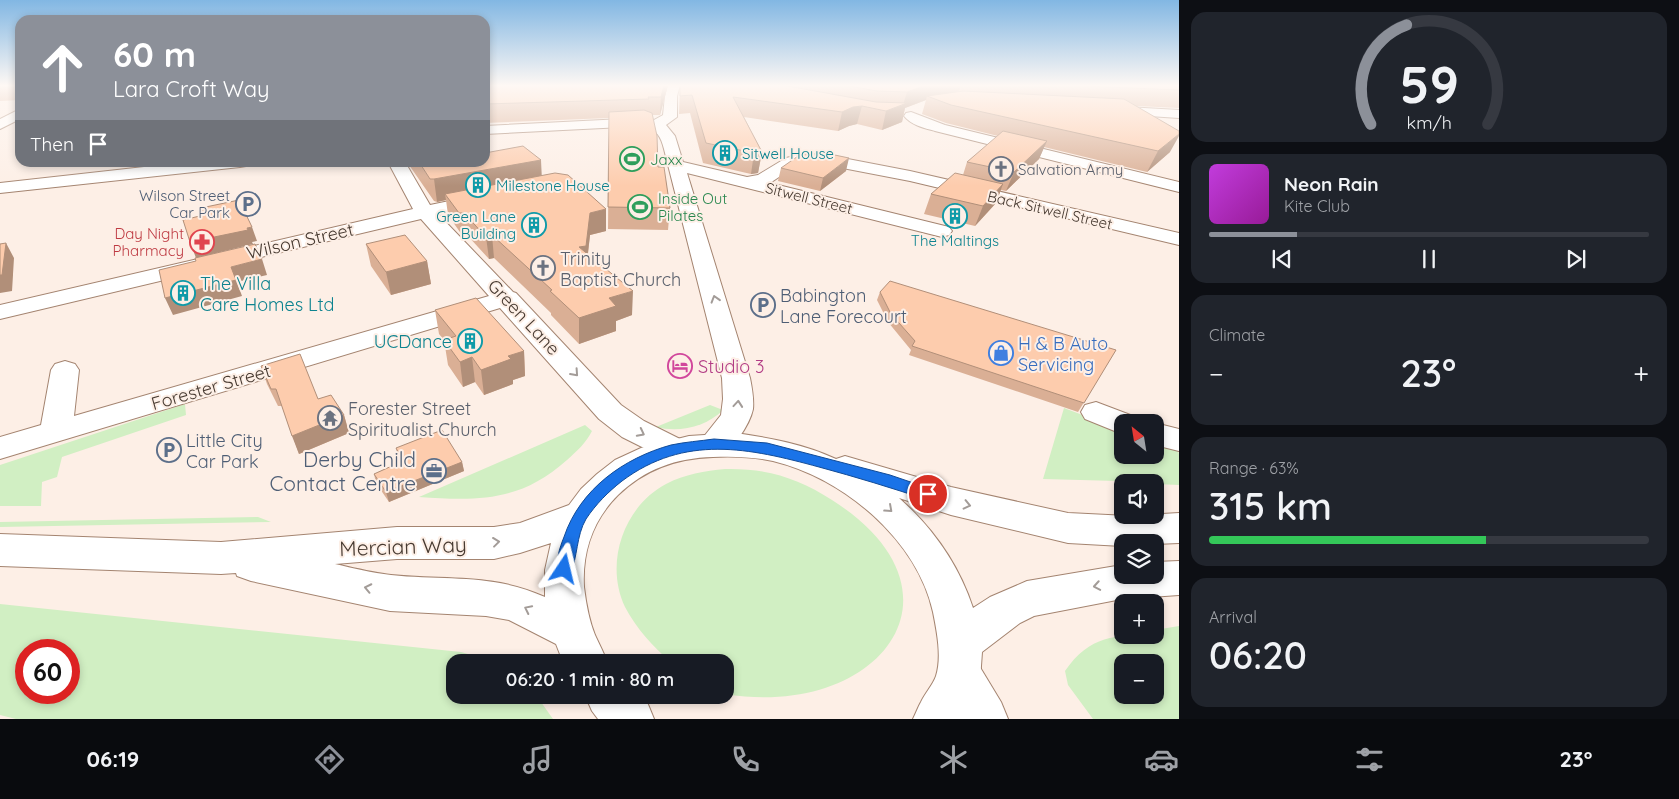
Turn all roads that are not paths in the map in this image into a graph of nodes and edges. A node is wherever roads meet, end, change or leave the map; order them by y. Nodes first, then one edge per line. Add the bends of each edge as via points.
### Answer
1 (11, 119) edge
2 (667, 119) edge
3 (919, 119) edge
4 (15, 124) edge
5 (657, 124) junction
6 (0, 126) edge
7 (490, 130) edge
8 (676, 165) junction
9 (194, 167) edge
10 (399, 167) edge
11 (749, 182) junction
12 (1179, 187) edge
13 (0, 188) edge
14 (500, 197) edge
15 (425, 212) junction
16 (942, 231) dead end
17 (1179, 239) edge
18 (507, 298) junction
19 (0, 312) edge
20 (65, 370) dead end
21 (56, 431) junction
22 (1164, 436) edge
23 (1179, 440) edge
24 (714, 444) junction
25 (0, 448) edge
26 (674, 449) junction
27 (802, 458) junction
28 (580, 516) junction
29 (1179, 528) edge
30 (0, 550) edge
31 (221, 558) junction
32 (1179, 578) edge
33 (578, 647) edge
34 (959, 659) junction
35 (616, 704) edge
36 (630, 719) edge
37 (938, 719) edge
38 (984, 719) edge

1 - 6 street
2 - 5 street
3 - 12 street via 940,128
4 - 6 street
5 - 7 street
5 - 8 street via 667,134
8 - 11 street, Sitwell Street
24 -> 8 street via 736,418 740,404 724,328
9 - 13 street
10 - 15 street, Green Lane
11 - 16 street, Sitwell Street
11 - 17 street, Back Sitwell Street via 762,180 792,161 827,160 910,176
14 - 15 street, Wilson Street
15 - 18 street, Green Lane
15 - 19 street, Wilson Street
18 - 21 street, Forester Street
18 -> 26 street, Green Lane via 610,412 633,429
20 - 21 street
21 - 25 street, Forester Street
22 - 23 street
24 - 26 street
24 - 27 street via 767,448
26 - 28 street via 642,461 613,479
27 -> 29 street via 952,501 1068,528 1128,531
27 -> 34 street via 862,488 914,535 940,575 949,597 956,620
31 -> 28 street, Mercian Way via 396,543 494,543 520,538
28 - 33 street via 564,569 564,594
30 - 31 street, Mercian Way
33 -> 31 street, Mercian Way via 515,603 486,598 390,593
32 -> 34 street via 1122,582 1027,599 1005,610
34 - 37 street
34 - 38 street
35 - 36 street

